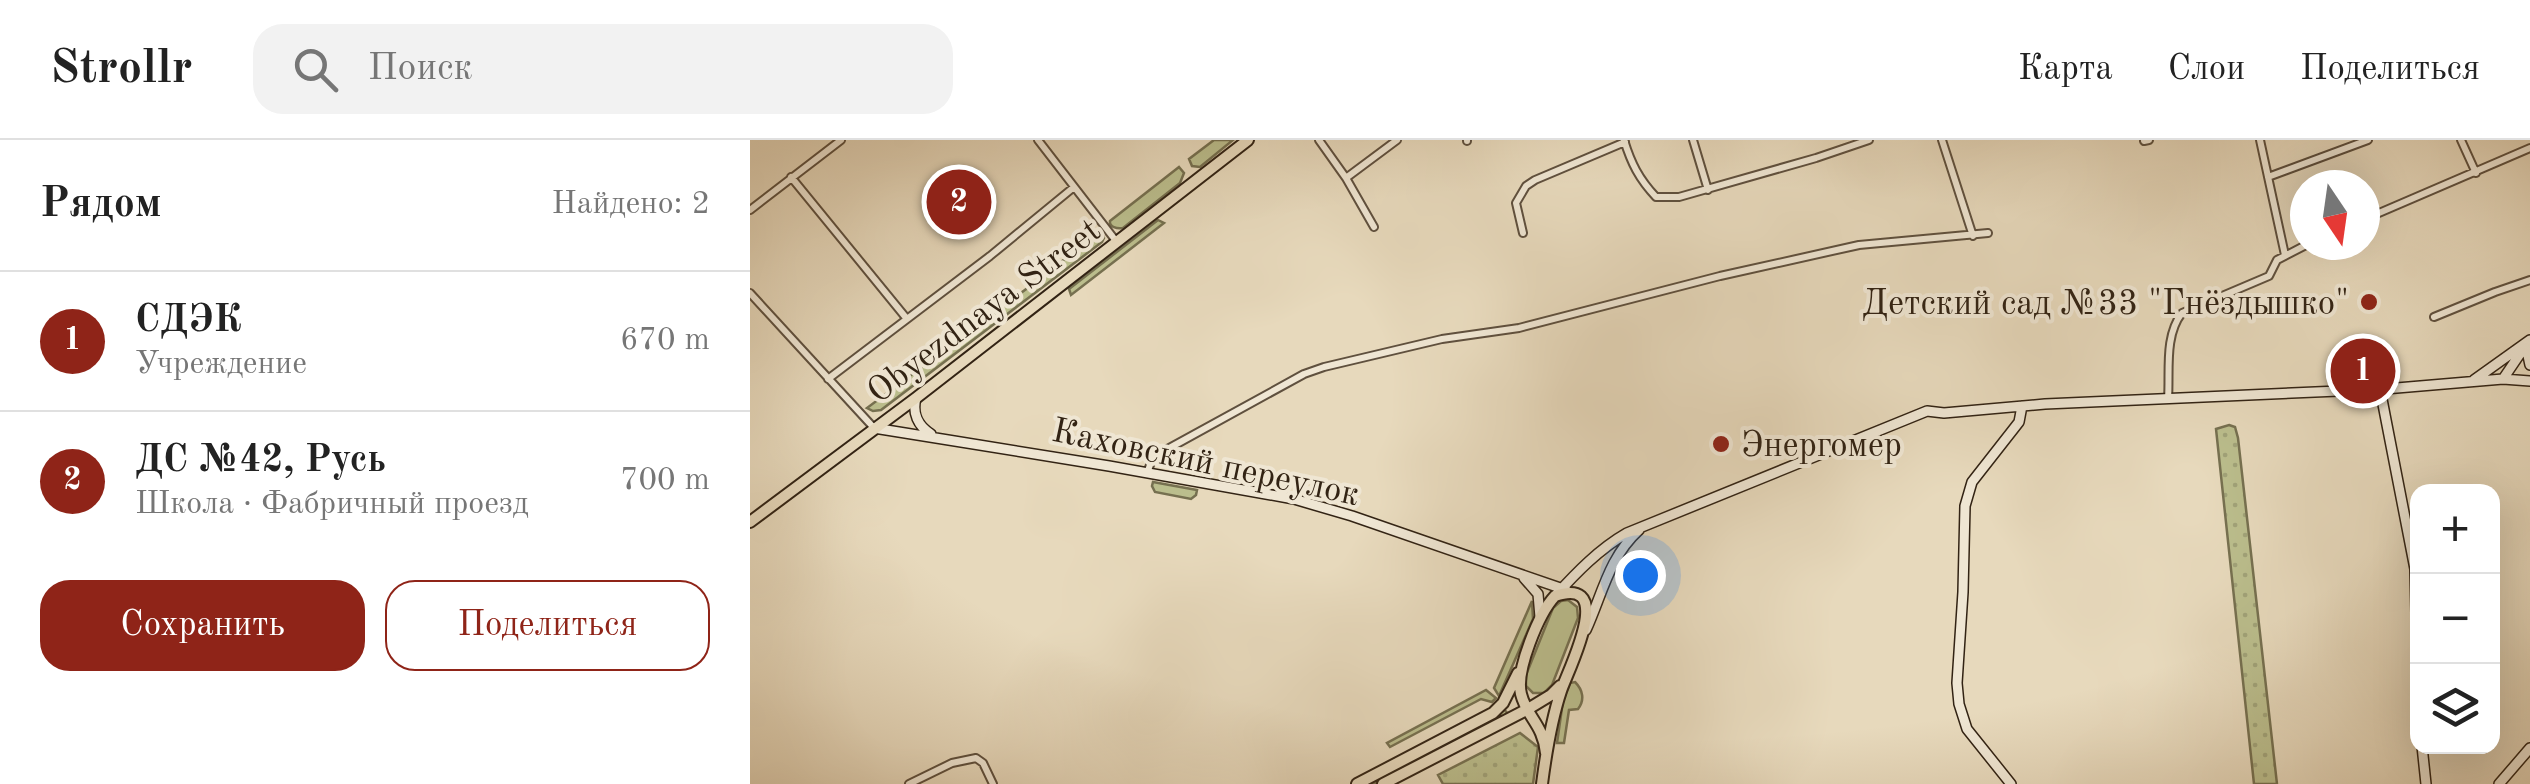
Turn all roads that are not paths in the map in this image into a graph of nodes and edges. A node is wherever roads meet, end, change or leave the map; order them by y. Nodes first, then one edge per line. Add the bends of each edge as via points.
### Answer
1 (841, 140) edge
2 (1038, 140) edge
3 (1248, 140) edge
4 (1397, 140) edge
5 (1692, 140) edge
6 (1869, 140) edge
7 (1942, 140) edge
8 (2260, 140) edge
9 (2368, 140) edge
10 (2461, 140) edge
11 (1321, 141) edge
12 (1624, 141) edge
13 (2530, 148) edge
14 (2476, 172) junction
15 (791, 177) junction
16 (2268, 177) junction
17 (1346, 178) junction
18 (1074, 187) junction
19 (1708, 190) junction
20 (750, 210) edge
21 (2380, 213) edge
22 (1374, 227) dead end
23 (1988, 232) dead end
24 (1523, 233) dead end
25 (1973, 236) junction
26 (1117, 242) junction
27 (2290, 253) edge
28 (2285, 256) junction
29 (2530, 280) edge
30 (750, 293) edge
31 (2434, 317) dead end
32 (907, 319) junction
33 (2530, 341) edge
34 (2514, 351) junction
35 (2530, 365) edge
36 (828, 379) junction
37 (2502, 379) junction
38 (2530, 381) edge
39 (2472, 382) junction
40 (2380, 389) junction
41 (916, 398) junction
42 (2168, 400) junction
43 (2022, 406) junction
44 (874, 428) junction
45 (935, 437) junction
46 (1147, 473) junction
47 (750, 522) edge
48 (1645, 526) junction
49 (1580, 570) junction
50 (1518, 573) junction
51 (1539, 580) junction
52 (1559, 592) junction
53 (1540, 620) junction
54 (1584, 633) junction
55 (1523, 664) junction
56 (2417, 664) edge
57 (1568, 672) junction
58 (1520, 682) junction
59 (1551, 695) junction
60 (1528, 709) junction
61 (1513, 718) junction
62 (1540, 727) junction
63 (2530, 748) edge
64 (1546, 753) junction
65 (2423, 754) edge
66 (910, 784) edge
67 (993, 784) edge
68 (1358, 784) edge
69 (1383, 784) edge
70 (1542, 784) edge
71 (2010, 784) edge
72 (2426, 784) edge
73 (2499, 784) edge

1 - 15 street
2 - 18 street
3 - 26 main road, Obyezdnaya Street
4 - 17 street
5 - 19 street
6 - 19 street
7 - 25 street
8 - 16 street
9 - 16 street
10 - 14 street
11 - 17 street
12 - 19 street via 1632,166 1656,197
12 - 24 street via 1526,186 1516,203
13 - 14 street
14 - 21 street
15 - 20 street
15 - 32 street
16 - 28 street
17 - 22 street
18 - 26 street
18 - 32 street
23 - 25 street
25 - 46 street via 1859,245 1519,328 1324,366 1153,456
26 - 41 main road, Obyezdnaya Street
27 - 28 street
28 - 42 street via 2269,276 2182,313 2171,341
29 - 31 street
30 - 36 street
32 - 36 street
33 - 34 main road
33 - 35 main road
33 - 37 main road
34 - 37 main road via 2502,365
34 - 39 main road
36 - 44 street
37 - 38 main road
37 - 39 main road
39 - 40 main road
40 - 42 main road
40 - 56 main road via 2415,569
41 - 44 main road, Obyezdnaya Street
41 - 45 main road via 916,418
42 - 43 main road
43 - 48 main road via 1928,412
43 - 71 main road via 2019,422 1972,482 1965,506 1958,683 1968,729
44 - 45 main road, Каховский переулок
44 - 47 main road, Obyezdnaya Street
45 - 46 main road, Каховский переулок
46 - 50 main road, Каховский переулок via 1294,500
48 - 49 main road via 1616,539
48 - 54 main road via 1615,558
49 - 51 main road
49 - 52 main road
50 - 51 main road, Каховский переулок
50 - 53 main road via 1538,594
51 - 52 main road, Каховский переулок
52 - 53 main road
52 - 54 main road via 1577,596 1585,606
53 - 55 main road
54 - 57 main road
55 - 58 main road
55 - 68 main road via 1492,713
57 - 59 main road
57 - 64 main road
58 - 59 main road via 1527,694
58 - 60 main road
59 - 60 main road
60 - 61 main road
60 - 62 main road
61 - 62 main road via 1528,717
61 - 69 main road
62 - 64 main road
63 - 73 main road
64 - 70 main road
65 - 72 main road
66 - 67 street via 976,758

